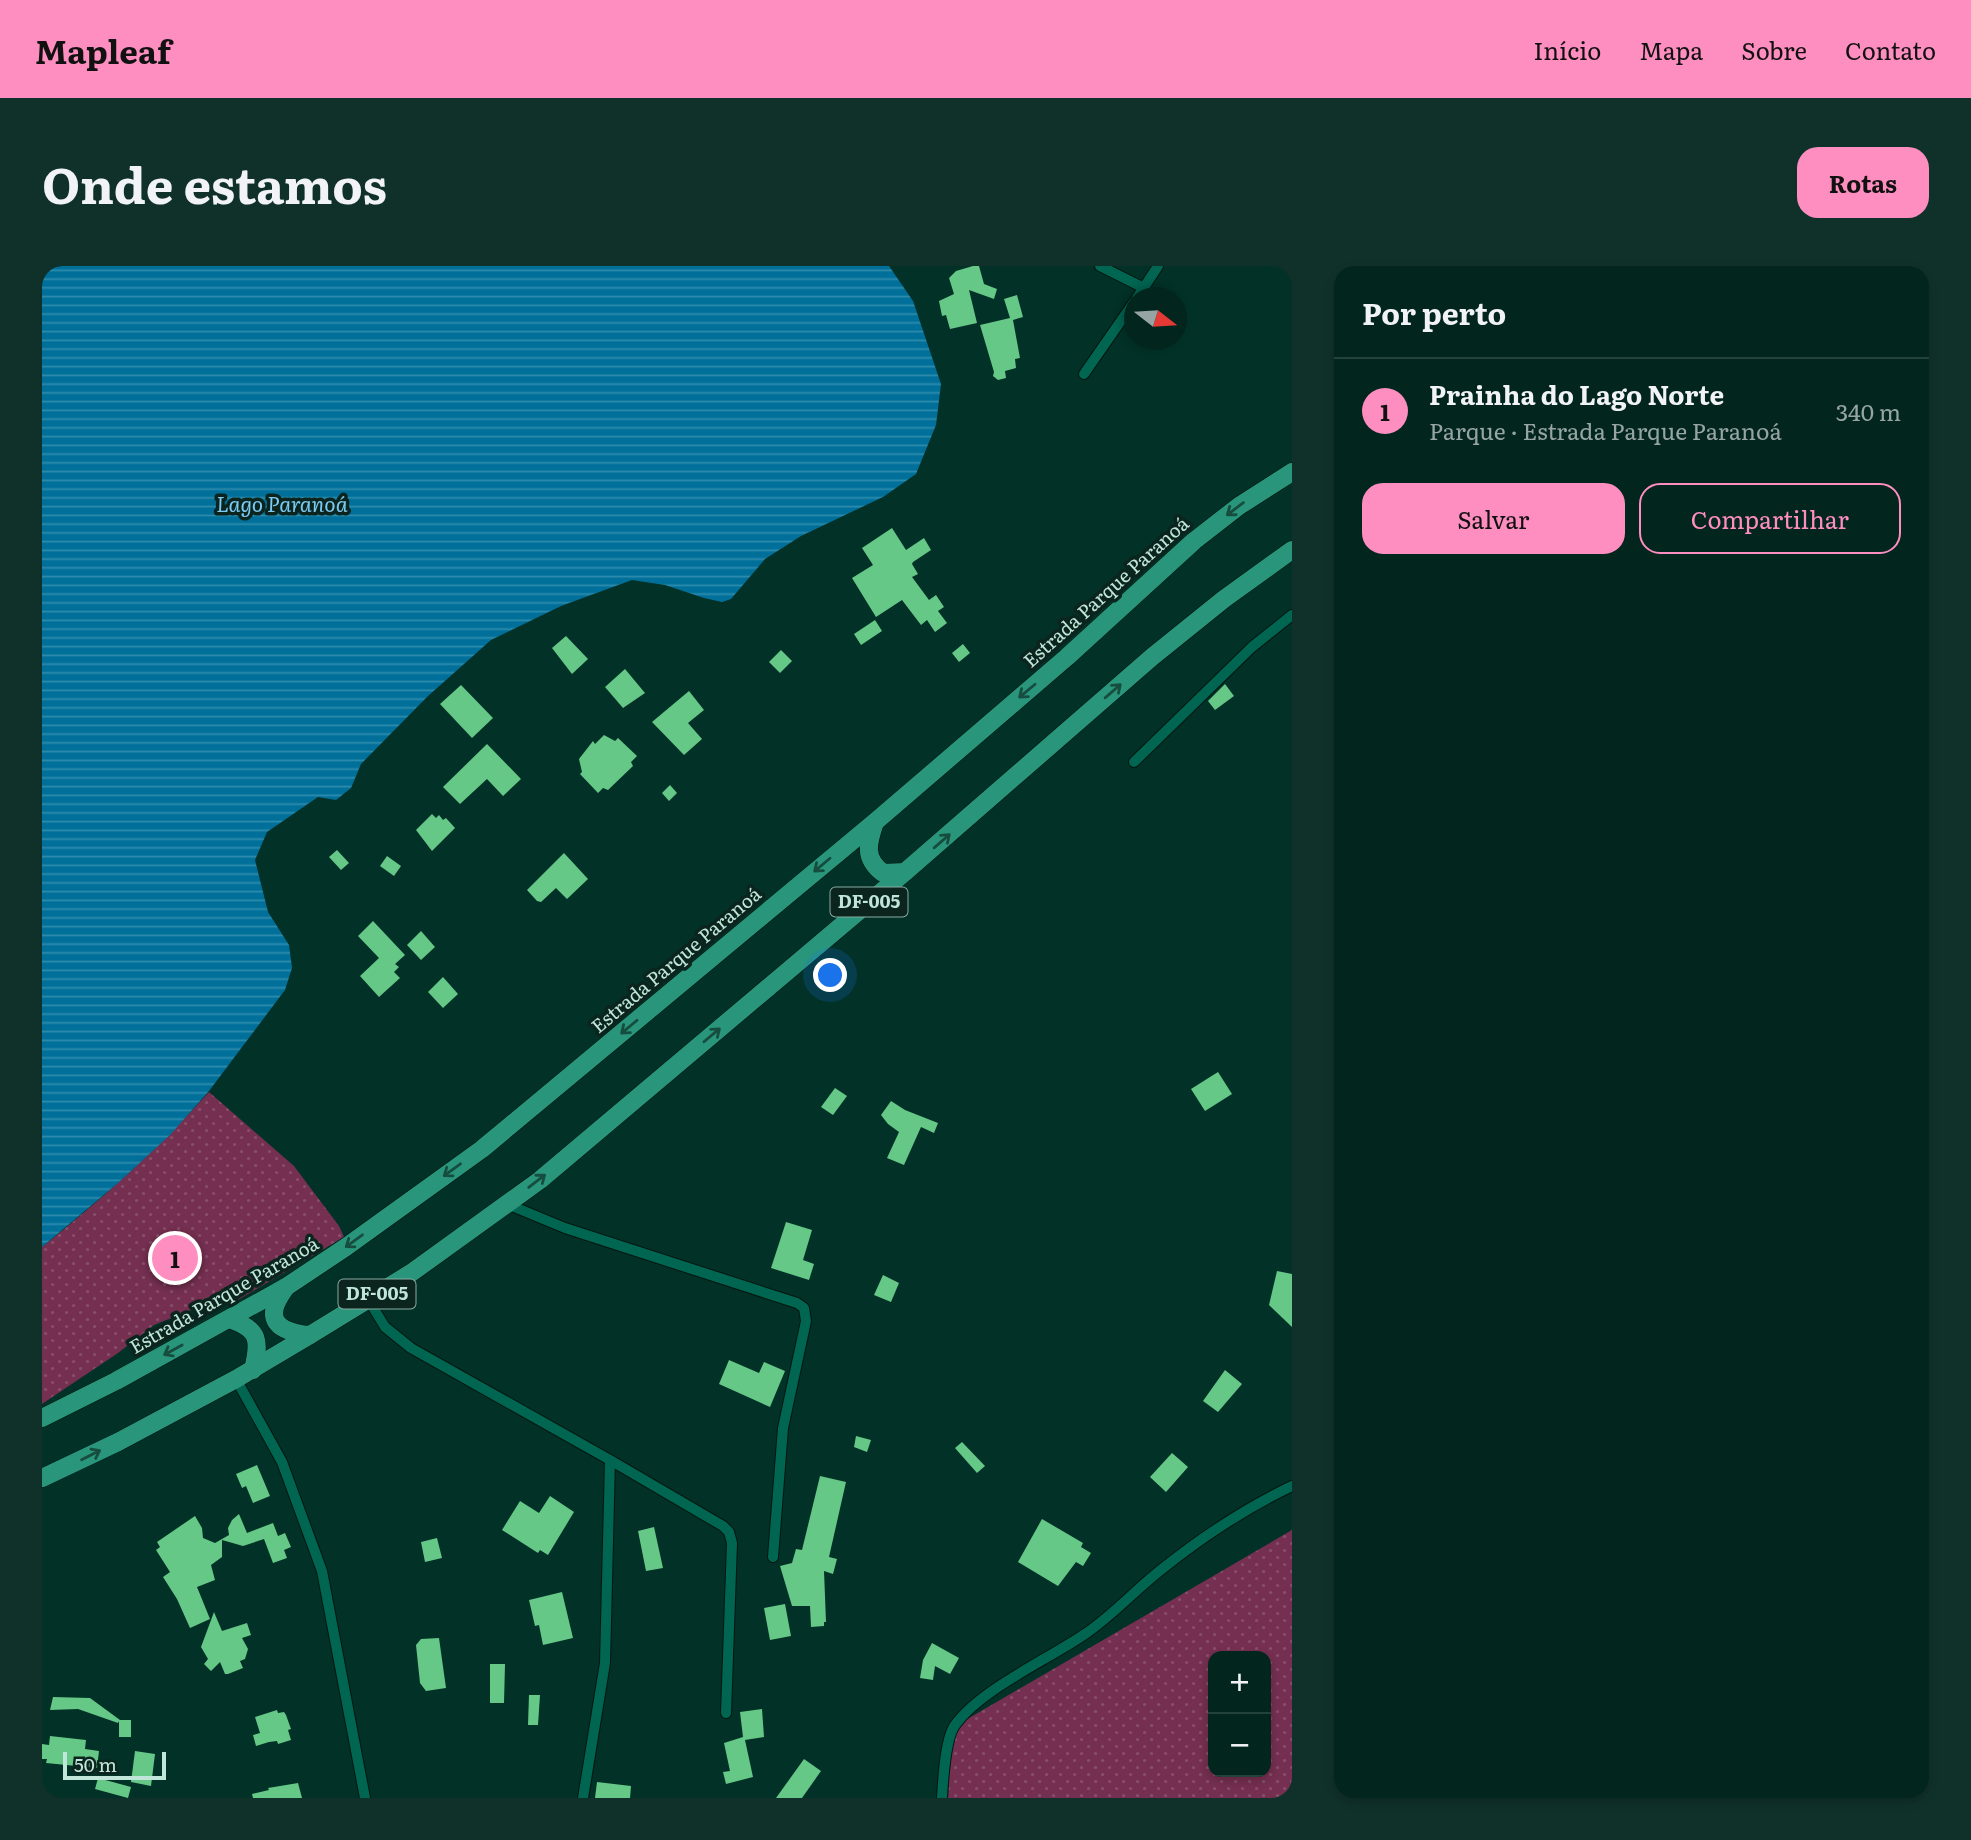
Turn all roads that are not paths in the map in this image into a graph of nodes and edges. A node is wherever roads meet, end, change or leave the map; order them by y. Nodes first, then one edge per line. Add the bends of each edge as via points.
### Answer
1 (1100, 266) edge
2 (1158, 266) edge
3 (1142, 287) edge
4 (1145, 287) edge
5 (1124, 317) edge
6 (1084, 374) dead end
7 (1292, 472) edge
8 (1292, 550) edge
9 (1292, 615) edge
10 (1134, 762) dead end
11 (875, 822) junction
12 (905, 872) junction
13 (507, 1204) junction
14 (286, 1286) junction
15 (368, 1299) junction
16 (229, 1319) junction
17 (310, 1335) junction
18 (253, 1370) junction
19 (236, 1380) junction
20 (42, 1418) edge
21 (610, 1460) junction
22 (42, 1478) edge
23 (1292, 1486) edge
24 (773, 1557) dead end
25 (726, 1713) dead end
26 (365, 1798) edge
27 (583, 1798) edge
28 (942, 1798) edge

1 - 3 street
2 - 4 street
5 - 6 street
7 -> 11 main road, Estrada Parque Paranoá / DF-005 via 1194,541
12 -> 8 main road, DF-005 via 1152,657
9 - 10 street via 1252,647
11 - 12 main road via 869,841 873,866 883,873
11 -> 14 main road, Estrada Parque Paranoá / DF-005 via 482,1149
13 -> 12 main road, DF-005
13 - 15 main road, DF-005
13 - 24 street via 804,1308 806,1321 782,1439
14 - 16 main road, Estrada Parque Paranoá / DF-005
14 - 17 main road via 275,1307 276,1320 285,1331
15 - 17 main road, DF-005
15 - 21 street via 385,1327 411,1348
16 - 18 main road via 246,1325 256,1337
16 -> 20 main road, Estrada Parque Paranoá / DF-005
17 - 18 main road, DF-005
18 - 19 main road, DF-005
22 -> 19 main road, DF-005
19 - 26 street via 282,1462 322,1571
21 - 25 street via 729,1532
21 - 27 street via 605,1663
23 - 28 street via 1216,1531 1161,1570 1108,1618 962,1716 952,1728

